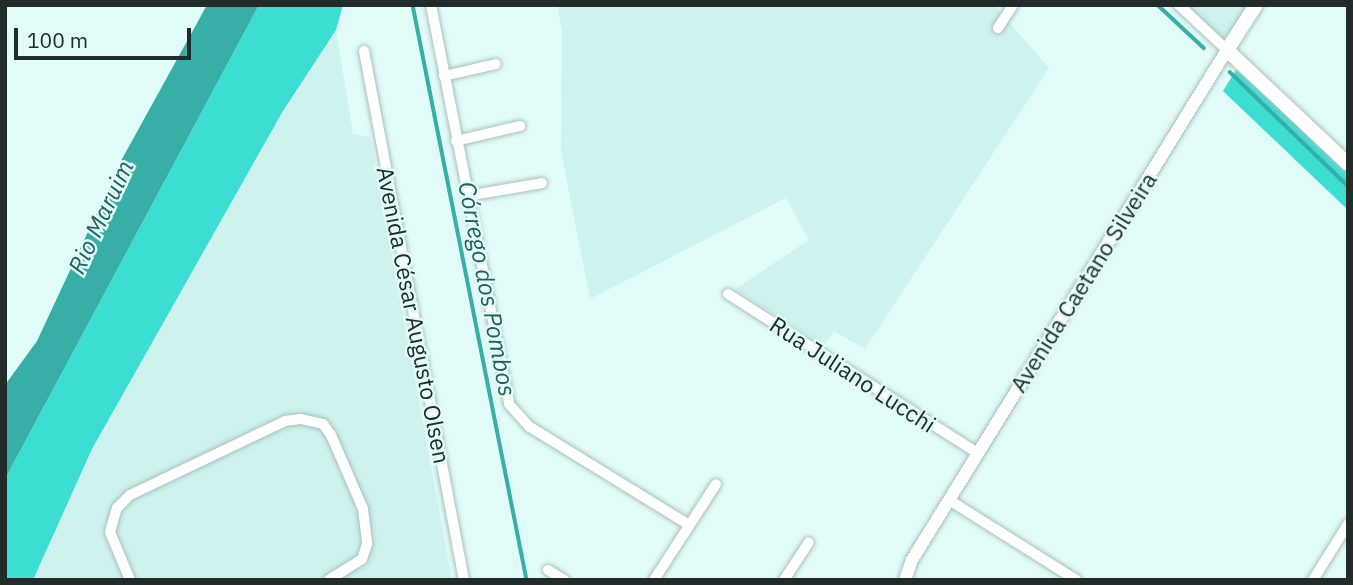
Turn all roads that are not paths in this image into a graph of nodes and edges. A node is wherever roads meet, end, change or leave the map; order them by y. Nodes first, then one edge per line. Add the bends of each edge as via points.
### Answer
1 (431, 5) edge
2 (1013, 5) edge
3 (1179, 5) edge
4 (1256, 5) edge
5 (998, 28) dead end
6 (1227, 50) junction
7 (364, 51) dead end
8 (496, 64) dead end
9 (444, 76) junction
10 (520, 127) dead end
11 (457, 141) junction
12 (1348, 164) edge
13 (542, 183) dead end
14 (467, 196) junction
15 (728, 294) dead end
16 (978, 453) junction
17 (716, 484) dead end
18 (949, 500) junction
19 (1348, 524) edge
20 (689, 525) junction
21 (809, 542) dead end
22 (548, 570) dead end
23 (130, 580) edge
24 (329, 580) edge
25 (464, 580) edge
26 (564, 580) edge
27 (654, 580) edge
28 (785, 580) edge
29 (905, 580) edge
30 (1076, 580) edge
31 (1313, 580) edge

1 - 9 street
2 - 5 street
3 - 6 street
4 - 6 main road, Avenida Caetano Silveira
6 - 12 main road
6 - 16 street, Avenida Caetano Silveira
7 - 25 street, Avenida César Augusto Olsen
8 - 9 street
9 - 11 street
10 - 11 street
11 - 14 street
13 - 14 street
14 - 20 street via 505,396 514,412 530,427
15 - 16 street, Rua Juliano Lucchi
16 - 18 street, Avenida Caetano Silveira
17 - 20 street
18 - 29 street, Avenida Caetano Silveira via 912,560
18 - 30 street
19 - 31 street
20 - 27 street
21 - 28 street
22 - 26 street
23 - 24 street via 110,532 117,508 140,490 285,421 311,420 323,424 331,435 363,509 367,544 362,559

